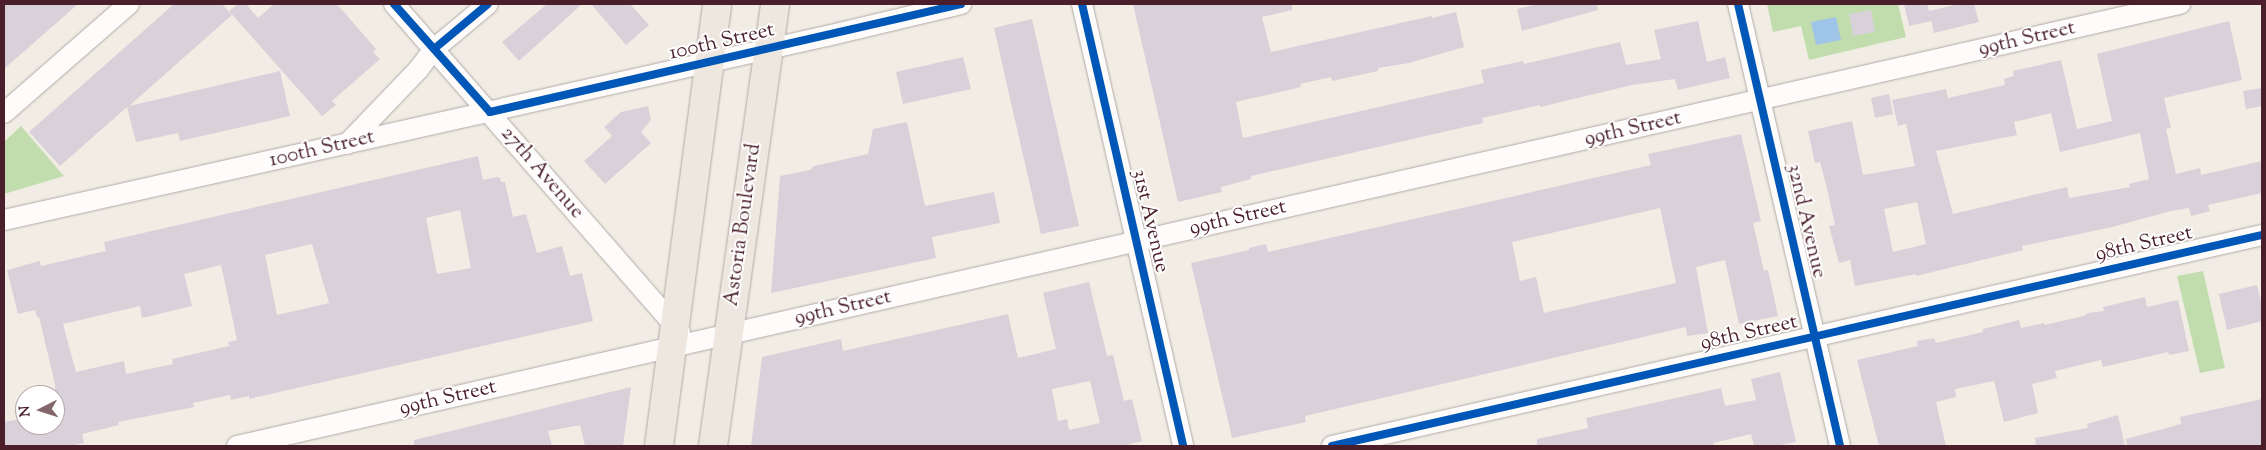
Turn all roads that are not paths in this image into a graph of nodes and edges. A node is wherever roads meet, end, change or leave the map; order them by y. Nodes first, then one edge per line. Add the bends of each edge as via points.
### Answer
1 (129, 4) edge
2 (394, 4) edge
3 (488, 4) edge
4 (717, 4) edge
5 (775, 4) edge
6 (961, 4) edge
7 (1082, 4) edge
8 (1738, 4) edge
9 (2180, 4) edge
10 (434, 49) junction
11 (769, 49) junction
12 (709, 63) junction
13 (1760, 100) junction
14 (490, 112) junction
15 (4, 113) edge
16 (347, 144) junction
17 (4, 220) edge
18 (2262, 235) edge
19 (1136, 242) junction
20 (728, 334) junction
21 (1815, 336) junction
22 (679, 338) junction
23 (237, 446) edge
24 (659, 446) edge
25 (713, 446) edge
26 (1183, 446) edge
27 (1332, 446) edge
28 (1840, 446) edge

1 - 15 street
2 - 10 street, 27th Avenue
3 - 10 street
4 - 12 main road
5 - 11 main road, Astoria Boulevard
6 - 11 street, 100th Street
7 - 19 street, 31st Avenue
8 - 13 street, 32nd Avenue
9 - 13 street, 99th Street
10 - 14 street, 27th Avenue
10 - 16 street
11 - 12 street, 100th Street
11 - 20 main road, Astoria Boulevard
12 - 14 street, 100th Street
12 - 22 main road
13 - 19 street, 99th Street
13 - 21 street, 32nd Avenue
14 - 16 street, 100th Street
14 - 22 street, 27th Avenue
16 - 17 street, 100th Street
18 - 21 street, 98th Street
19 - 20 street, 99th Street
19 - 26 street, 31st Avenue
20 - 22 street, 99th Street
20 - 25 main road, Astoria Boulevard
21 - 27 street, 98th Street
21 - 28 street, 32nd Avenue
22 - 23 street, 99th Street
22 - 24 main road

